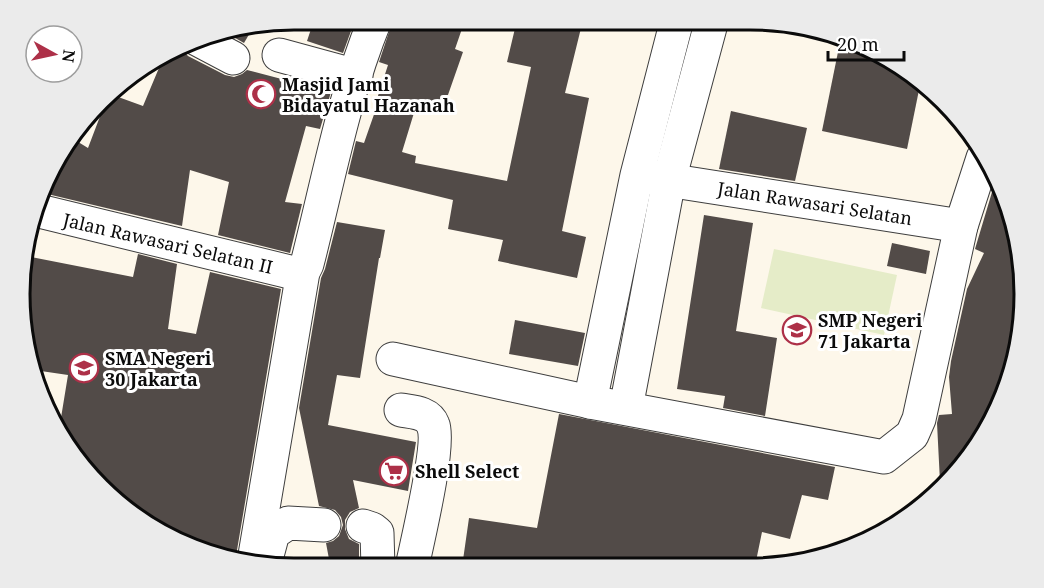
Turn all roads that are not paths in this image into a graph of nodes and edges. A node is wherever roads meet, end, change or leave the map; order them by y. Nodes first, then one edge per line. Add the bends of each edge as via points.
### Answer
1 (372, 30) edge
2 (674, 30) edge
3 (709, 30) edge
4 (207, 45) edge
5 (279, 55) dead end
6 (232, 58) dead end
7 (356, 76) junction
8 (981, 165) edge
9 (636, 175) junction
10 (669, 180) junction
11 (43, 212) edge
12 (961, 226) junction
13 (303, 272) junction
14 (393, 358) dead end
15 (590, 402) junction
16 (626, 408) junction
17 (401, 410) dead end
18 (324, 525) dead end
19 (363, 526) dead end
20 (255, 555) edge
21 (267, 556) edge
22 (378, 558) edge
23 (414, 558) edge

1 - 7 street
2 - 9 street
3 - 10 street
4 - 6 street
5 - 7 street
7 - 13 street
8 - 12 street
9 - 10 street, Jalan Rawasari Selatan
9 - 15 street
10 - 12 street, Jalan Rawasari Selatan
10 - 16 street
11 - 13 street, Jalan Rawasari Selatan II
12 - 16 street via 919,419 912,435 884,457
13 - 20 street
14 - 15 street
15 - 16 street
17 - 23 street via 424,415 433,425 435,447
18 - 21 street via 288,523 273,533
19 - 22 street via 377,533

